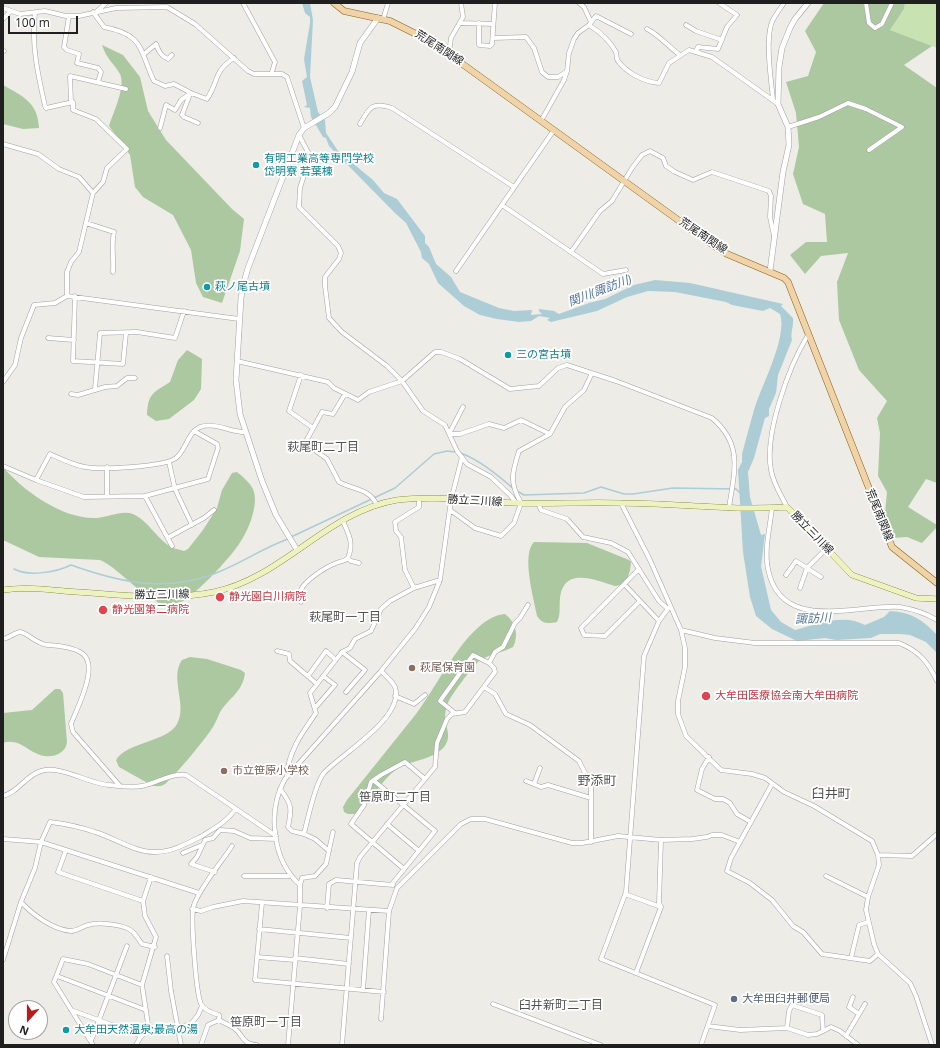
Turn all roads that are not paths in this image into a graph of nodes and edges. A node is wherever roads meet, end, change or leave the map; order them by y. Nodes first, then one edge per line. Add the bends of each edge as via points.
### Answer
1 (106, 3) edge
2 (243, 3) edge
3 (334, 3) edge
4 (388, 3) edge
5 (461, 3) edge
6 (495, 3) edge
7 (579, 3) edge
8 (719, 3) edge
9 (784, 3) edge
10 (808, 3) edge
11 (866, 3) edge
12 (892, 3) edge
13 (167, 5) edge
14 (583, 5) edge
15 (3, 8) edge
16 (11, 11) junction
17 (95, 12) junction
18 (35, 13) junction
19 (69, 16) junction
20 (3, 19) edge
21 (381, 19) junction
22 (461, 23) junction
23 (480, 23) junction
24 (493, 24) junction
25 (590, 24) junction
26 (686, 25) dead end
27 (647, 29) dead end
28 (630, 34) dead end
29 (493, 38) junction
30 (722, 40) junction
31 (696, 51) junction
32 (144, 54) junction
33 (449, 54) junction
34 (172, 55) dead end
35 (680, 55) junction
36 (234, 58) junction
37 (568, 71) junction
38 (272, 72) junction
39 (98, 82) junction
40 (126, 89) dead end
41 (190, 93) junction
42 (773, 99) junction
43 (71, 102) junction
44 (778, 104) junction
45 (541, 121) junction
46 (198, 123) dead end
47 (360, 124) dead end
48 (306, 126) junction
49 (788, 127) junction
50 (160, 128) dead end
51 (554, 130) junction
52 (299, 135) junction
53 (3, 144) edge
54 (869, 150) dead end
55 (624, 180) junction
56 (514, 187) junction
57 (93, 193) junction
58 (502, 205) junction
59 (86, 223) junction
60 (774, 237) junction
61 (571, 252) junction
62 (626, 270) dead end
63 (456, 271) dead end
64 (770, 271) junction
65 (113, 272) dead end
66 (67, 296) junction
67 (75, 296) junction
68 (184, 311) junction
69 (239, 319) junction
70 (126, 333) junction
71 (808, 335) junction
72 (48, 338) dead end
73 (74, 340) junction
74 (237, 361) junction
75 (97, 363) junction
76 (592, 373) junction
77 (301, 375) junction
78 (135, 378) dead end
79 (402, 381) junction
80 (3, 382) edge
81 (95, 389) junction
82 (71, 394) dead end
83 (344, 394) junction
84 (463, 407) dead end
85 (313, 428) junction
86 (194, 431) junction
87 (245, 432) junction
88 (450, 433) junction
89 (550, 434) junction
90 (462, 457) junction
91 (169, 462) junction
92 (3, 466) edge
93 (107, 467) junction
94 (36, 480) junction
95 (175, 489) junction
96 (106, 496) junction
97 (145, 496) junction
98 (419, 499) junction
99 (451, 500) junction
100 (519, 503) junction
101 (538, 503) junction
102 (621, 503) junction
103 (377, 506) junction
104 (787, 507) junction
105 (729, 508) junction
106 (772, 508) junction
107 (214, 510) dead end
108 (450, 510) junction
109 (343, 521) junction
110 (192, 525) junction
111 (169, 537) junction
112 (172, 546) dead end
113 (827, 548) junction
114 (297, 550) junction
115 (348, 558) junction
116 (359, 564) dead end
117 (807, 568) junction
118 (639, 569) junction
119 (786, 575) dead end
120 (821, 578) dead end
121 (440, 580) junction
122 (937, 583) edge
123 (625, 585) junction
124 (414, 588) junction
125 (800, 588) dead end
126 (3, 590) edge
127 (937, 599) edge
128 (640, 601) junction
129 (301, 602) dead end
130 (528, 605) dead end
131 (669, 608) junction
132 (937, 620) edge
133 (659, 621) junction
134 (681, 630) junction
135 (3, 639) edge
136 (277, 651) dead end
137 (342, 652) junction
138 (336, 660) junction
139 (489, 663) junction
140 (381, 671) junction
141 (308, 676) junction
142 (323, 676) junction
143 (937, 681) edge
144 (317, 684) junction
145 (484, 687) junction
146 (346, 692) dead end
147 (425, 695) dead end
148 (395, 696) junction
149 (315, 708) junction
150 (456, 713) junction
151 (709, 758) junction
152 (540, 768) dead end
153 (287, 776) junction
154 (425, 779) junction
155 (373, 780) junction
156 (526, 781) dead end
157 (534, 784) junction
158 (772, 784) junction
159 (120, 786) junction
160 (280, 789) junction
161 (3, 796) edge
162 (591, 798) junction
163 (403, 805) junction
164 (235, 810) junction
165 (751, 822) junction
166 (387, 824) junction
167 (333, 832) dead end
168 (304, 834) junction
169 (937, 834) edge
170 (631, 836) junction
171 (276, 838) junction
172 (3, 839) edge
173 (661, 840) junction
174 (41, 842) junction
175 (372, 842) junction
176 (591, 842) junction
177 (740, 842) junction
178 (202, 845) junction
179 (232, 846) dead end
180 (66, 850) junction
181 (329, 851) junction
182 (419, 851) junction
183 (183, 854) dead end
184 (878, 855) junction
185 (404, 869) junction
186 (215, 872) junction
187 (244, 876) dead end
188 (289, 876) junction
189 (826, 876) dead end
190 (151, 877) junction
191 (355, 882) junction
192 (392, 884) junction
193 (300, 885) junction
194 (397, 888) junction
195 (199, 893) junction
196 (625, 894) junction
197 (868, 897) junction
198 (143, 901) junction
199 (21, 902) junction
200 (262, 903) junction
201 (300, 906) junction
202 (661, 907) junction
203 (327, 908) junction
204 (192, 909) junction
205 (354, 909) junction
206 (369, 910) junction
207 (389, 911) junction
208 (868, 922) junction
209 (260, 930) junction
210 (297, 933) junction
211 (351, 938) junction
212 (127, 946) dead end
213 (155, 947) junction
214 (878, 954) junction
215 (166, 956) dead end
216 (257, 957) junction
217 (851, 958) junction
218 (3, 959) edge
219 (295, 959) junction
220 (349, 964) junction
221 (636, 973) junction
222 (116, 975) junction
223 (57, 976) junction
224 (292, 984) junction
225 (142, 985) junction
226 (346, 989) junction
227 (362, 990) junction
228 (384, 992) junction
229 (108, 996) junction
230 (852, 997) dead end
231 (493, 1004) dead end
232 (866, 1004) dead end
233 (202, 1006) junction
234 (71, 1010) junction
235 (146, 1010) junction
236 (859, 1014) junction
237 (99, 1019) junction
238 (381, 1019) dead end
239 (219, 1020) junction
240 (177, 1026) junction
241 (708, 1026) junction
242 (787, 1028) junction
243 (823, 1031) junction
244 (142, 1036) junction
245 (846, 1036) junction
246 (91, 1041) junction
247 (93, 1045) edge
248 (136, 1045) edge
249 (181, 1045) edge
250 (201, 1045) edge
251 (257, 1045) edge
252 (288, 1045) edge
253 (342, 1045) edge
254 (601, 1045) edge
255 (701, 1045) edge
256 (858, 1045) edge
257 (932, 1045) edge

1 - 17 street
2 - 38 street via 275,62
3 - 21 main road, 荒尾南関線 via 344,11
4 - 21 street
5 - 22 street via 464,12
6 - 24 street
7 - 14 street
8 - 30 street via 737,15 727,27
9 - 42 street via 772,21 770,32
10 - 44 street via 795,19 782,48 777,82
11 - 12 street via 869,23 874,28 882,24
13 - 17 street
13 - 36 street via 195,24
14 - 25 street
15 - 16 street
16 - 18 street via 20,14
16 - 20 street
17 - 19 street
17 - 32 street via 104,27 133,37
18 - 19 street via 45,11
18 - 43 street via 34,58 45,106 46,108
19 - 39 street via 64,47 79,54 77,63 98,68 101,72
21 - 33 main road, 荒尾南関線 via 420,35
21 - 48 street via 360,43 352,72 335,107
22 - 23 street
22 - 33 street via 451,38
23 - 24 street
23 - 29 street via 479,45 490,46
24 - 29 street
25 - 28 street via 596,16
25 - 35 street via 615,51 617,60 648,83 659,83 669,62
25 - 37 street via 574,39 569,53
26 - 30 street
27 - 35 street
29 - 37 street via 526,36 534,48 542,72 548,77 563,76
30 - 31 street via 718,49 698,47
31 - 35 street via 689,50
31 - 42 street via 712,57
32 - 34 street via 156,44 159,53 164,57 168,59
32 - 41 street via 154,80 165,86 174,84
33 - 45 main road, 荒尾南関線
36 - 38 street via 254,74
36 - 41 street via 218,72 207,98
37 - 45 street
38 - 48 street via 287,77
39 - 40 street
39 - 43 street via 70,76
41 - 46 street via 182,115
41 - 50 street via 181,100 175,110 166,105
42 - 44 street
43 - 57 street via 73,110 96,119 127,149 107,168 103,182
44 - 49 street
45 - 51 main road, 荒尾南関線
47 - 56 street via 375,105 392,108
48 - 52 street
49 - 54 street via 819,117 848,103 902,127
49 - 60 street via 789,145
51 - 55 main road, 荒尾南関線
51 - 56 street
52 - 69 street via 248,268
52 - 79 street via 310,156 300,188 299,207 338,246 341,253 337,264 325,277 329,318 342,332 387,366
53 - 57 street via 38,154 59,169 79,177
55 - 60 street via 642,155 650,151 663,158 666,166 693,180 712,172 770,191 770,217
55 - 61 street via 612,200 600,211
55 - 64 main road, 荒尾南関線 via 714,246 727,254
56 - 58 street
57 - 59 street
58 - 61 street
58 - 63 street
59 - 65 street via 114,232 111,244 114,252
59 - 66 street via 78,252 68,272
60 - 64 street
61 - 62 street via 602,274
64 - 71 main road, 荒尾南関線 via 784,278 792,288
66 - 67 street
66 - 80 street via 55,303 34,305 14,365
67 - 68 street
67 - 73 street
68 - 69 street
68 - 70 street via 175,338
69 - 74 street
70 - 75 street via 100,333
70 - 75 street via 124,364
71 - 104 street via 800,348 781,398 770,446 771,471
71 - 122 main road, 荒尾南関線 via 892,547
72 - 73 street
73 - 75 street via 73,361
74 - 77 street
74 - 87 street via 236,393
75 - 81 street
76 - 79 street via 564,366 558,368 539,386 510,389 460,359 435,352
76 - 89 street via 584,390 565,407
76 - 105 street via 712,418 720,425 736,457
77 - 83 street via 328,382
77 - 85 street via 289,411
78 - 81 street via 127,378 117,386
79 - 83 street via 369,392 358,400
79 - 88 street via 424,411 445,425
81 - 82 street
83 - 85 street via 333,414 322,412
84 - 88 street
85 - 103 street via 305,443 327,459 339,482 373,497
86 - 87 street via 215,425 235,432
86 - 91 street via 176,457
86 - 95 street via 217,444 208,479
87 - 114 street via 270,502
88 - 89 street via 460,434 489,424 504,428 521,420
88 - 90 street
89 - 100 street via 520,451 512,480
90 - 99 street
90 - 100 street via 467,464 491,477
91 - 93 street
91 - 95 street
92 - 94 street
93 - 94 street via 86,467 50,454
93 - 96 street
94 - 96 street via 84,497
95 - 97 street
95 - 110 street
96 - 97 street
97 - 111 street
98 - 99 main road, 勝立三川線
98 - 103 main road, 勝立三川線 via 397,500
98 - 124 street via 418,507 395,522 396,531 401,537 405,570
99 - 100 main road, 勝立三川線
99 - 108 street
100 - 101 main road, 勝立三川線
100 - 108 street via 514,523 498,537 476,528
101 - 102 main road, 勝立三川線
101 - 118 street via 541,510 567,519 583,537 623,548
102 - 105 main road, 勝立三川線
102 - 131 street via 650,560
103 - 109 main road, 勝立三川線
104 - 106 main road, 勝立三川線
104 - 113 main road, 勝立三川線
105 - 106 main road, 勝立三川線
106 - 132 street via 768,568 775,588 788,602 809,610 822,611 903,608
107 - 110 street
108 - 121 street
109 - 114 main road, 勝立三川線
109 - 115 street via 352,543
110 - 111 street
111 - 112 street
113 - 117 street
113 - 127 main road, 勝立三川線 via 852,575 862,580 916,598
114 - 126 main road, 勝立三川線 via 250,580 231,588 207,593 138,596 32,588
115 - 116 street
115 - 129 street via 322,570 305,584 301,589
117 - 119 street via 796,561
117 - 120 street
117 - 125 street
118 - 123 street
118 - 131 street via 659,601
121 - 124 street
121 - 140 street via 423,618
123 - 128 street
123 - 128 street via 581,628 584,635 605,636
124 - 137 street via 386,604 371,631 355,639 350,648
128 - 133 street
130 - 139 street via 503,647 495,652
131 - 133 street
131 - 134 street
133 - 170 street via 644,656
134 - 143 street via 755,643 899,643 913,648 922,656
134 - 151 street via 685,648 685,667 678,714 686,736
135 - 159 street via 23,632 37,643 76,650 88,660 90,670 71,724 73,732
136 - 141 street via 289,654 290,661
137 - 138 street
137 - 146 street via 365,670
138 - 141 street via 326,651
138 - 142 street
139 - 145 street via 495,672
139 - 150 street via 472,656 440,701
140 - 148 street via 395,688
140 - 153 street
141 - 144 street
142 - 144 street
142 - 149 street via 336,685
144 - 149 street via 310,693
145 - 150 street via 465,712
145 - 162 street via 495,694 506,714 530,725 579,761 591,786
147 - 148 street via 414,704
148 - 168 street via 393,706 383,722 324,773
149 - 153 street via 316,713 296,742
150 - 154 street via 447,719 437,743 435,767
151 - 158 street via 721,770 752,774 765,778
151 - 165 street via 702,769 697,790 730,803 736,814
152 - 157 street
153 - 160 street
154 - 155 street via 405,762
154 - 163 street
155 - 163 street
155 - 175 street via 364,805 351,824
156 - 157 street
157 - 162 street via 541,787 548,785
158 - 165 street
158 - 184 street via 865,835 872,841
159 - 161 street via 106,785 63,773 42,771 34,774 15,791
159 - 164 street via 144,786 167,777 186,775
160 - 168 street via 289,800 292,812 288,827 292,831
160 - 171 street via 275,807
162 - 176 street
163 - 166 street
163 - 182 street via 435,831
164 - 171 street
164 - 174 street via 226,822 167,851 146,852 96,832 50,822
165 - 177 street
166 - 175 street
166 - 182 street
167 - 181 street
168 - 181 street via 316,839
169 - 184 street via 912,856
170 - 173 street
170 - 176 street
170 - 196 street
171 - 178 street via 250,838 234,831 220,830
171 - 188 street
172 - 174 street
173 - 177 street via 722,835
173 - 202 street
174 - 180 street
174 - 199 street via 35,868
175 - 185 street
175 - 191 street via 357,863
176 - 194 street via 572,843 485,819 471,819 455,829
177 - 217 street via 728,871 750,883 772,900 793,926 803,932 822,954
178 - 183 street
178 - 186 street via 191,864
179 - 186 street
180 - 190 street
180 - 198 street via 58,872
181 - 193 street via 326,864 315,876 302,878
182 - 185 street
184 - 197 street via 878,872
185 - 192 street
186 - 195 street
187 - 188 street
188 - 193 street
189 - 197 street
190 - 195 street
190 - 198 street
191 - 192 street
191 - 203 street via 336,880 329,884
191 - 205 street
192 - 194 street
193 - 201 street
194 - 207 street
195 - 204 street
196 - 202 street
196 - 221 street via 601,959
197 - 208 street
198 - 213 street via 145,916 156,937
199 - 213 street via 29,911 55,926 72,931 90,924 117,925 132,930 142,944
199 - 218 street
200 - 201 street
200 - 204 street via 244,901 201,911
200 - 209 street
201 - 203 street
201 - 210 street
202 - 221 street
203 - 205 street
204 - 233 street via 192,944
205 - 206 street
205 - 211 street
206 - 207 street
206 - 227 street
207 - 228 street
208 - 214 street
208 - 217 street via 859,925
209 - 210 street
209 - 216 street
210 - 211 street
210 - 219 street
211 - 220 street
212 - 222 street
213 - 225 street
214 - 217 street via 870,961
214 - 257 street via 910,983
215 - 240 street
216 - 219 street
216 - 224 street via 255,980
219 - 220 street
219 - 224 street
220 - 226 street
221 - 241 street via 715,1004
222 - 223 street via 88,964 63,959
222 - 225 street
222 - 229 street
223 - 229 street
223 - 234 street via 54,982
224 - 226 street
224 - 252 street
225 - 235 street
226 - 227 street
226 - 253 street
227 - 228 street
228 - 238 street
229 - 235 street
229 - 237 street
230 - 236 street via 849,1007
231 - 254 street
232 - 236 street
233 - 239 street via 209,1012 219,1015
233 - 240 street via 190,1024
234 - 237 street
234 - 246 street
235 - 244 street via 148,1024
236 - 245 street
237 - 244 street
237 - 246 street
239 - 250 street via 208,1025
239 - 251 street via 236,1029 248,1044
240 - 249 street
241 - 242 street via 740,1030
241 - 255 street
242 - 243 street via 808,1035
242 - 243 street via 792,1005 822,1015
243 - 245 street via 831,1027
244 - 248 street
245 - 256 street
246 - 247 street

